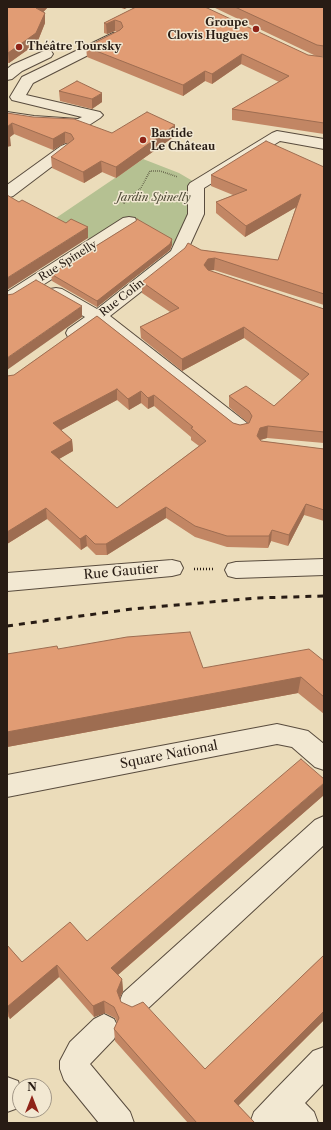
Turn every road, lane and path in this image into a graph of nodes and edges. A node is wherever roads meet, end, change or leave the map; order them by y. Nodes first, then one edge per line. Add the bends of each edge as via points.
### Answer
1 (115, 36) edge
2 (59, 48) dead end
3 (7, 76) edge
4 (7, 117) edge
5 (324, 144) edge
6 (66, 149) edge
7 (196, 186) junction
8 (7, 193) edge
9 (130, 222) joint
10 (36, 281) junction
11 (7, 300) edge
12 (98, 317) junction
13 (59, 344) edge
14 (240, 428) edge
15 (324, 567) edge
16 (172, 568) joint
17 (236, 570) joint
18 (7, 582) edge
19 (324, 759) edge
20 (7, 786) edge
21 (324, 828) edge
22 (133, 1003) dead end
23 (104, 1029) dead end
24 (324, 1062) edge
25 (7, 1092) edge
26 (7, 1097) edge
27 (284, 1116) edge
28 (119, 1123) edge

1 - 4 street via 27,80 17,97 101,111 81,124
2 - 3 street via 17,68
5 - 7 street via 277,136
6 - 8 street
7 - 9 path via 160,171 150,171 141,188 123,203 142,214
7 - 12 street, Rue Colin via 196,214 178,254
9 - 10 street, Rue Spinelly
10 - 11 street, Rue Spinelly
10 - 12 street
12 - 13 street, Rue Colin
12 - 14 street
15 - 17 street
16 - 17 path, Rue Gautier
16 - 18 street, Rue Gautier
19 - 20 street, Square National via 300,738 277,734
21 - 22 street
23 - 28 street via 80,1052 75,1061 75,1069
24 - 27 street
25 - 26 street

